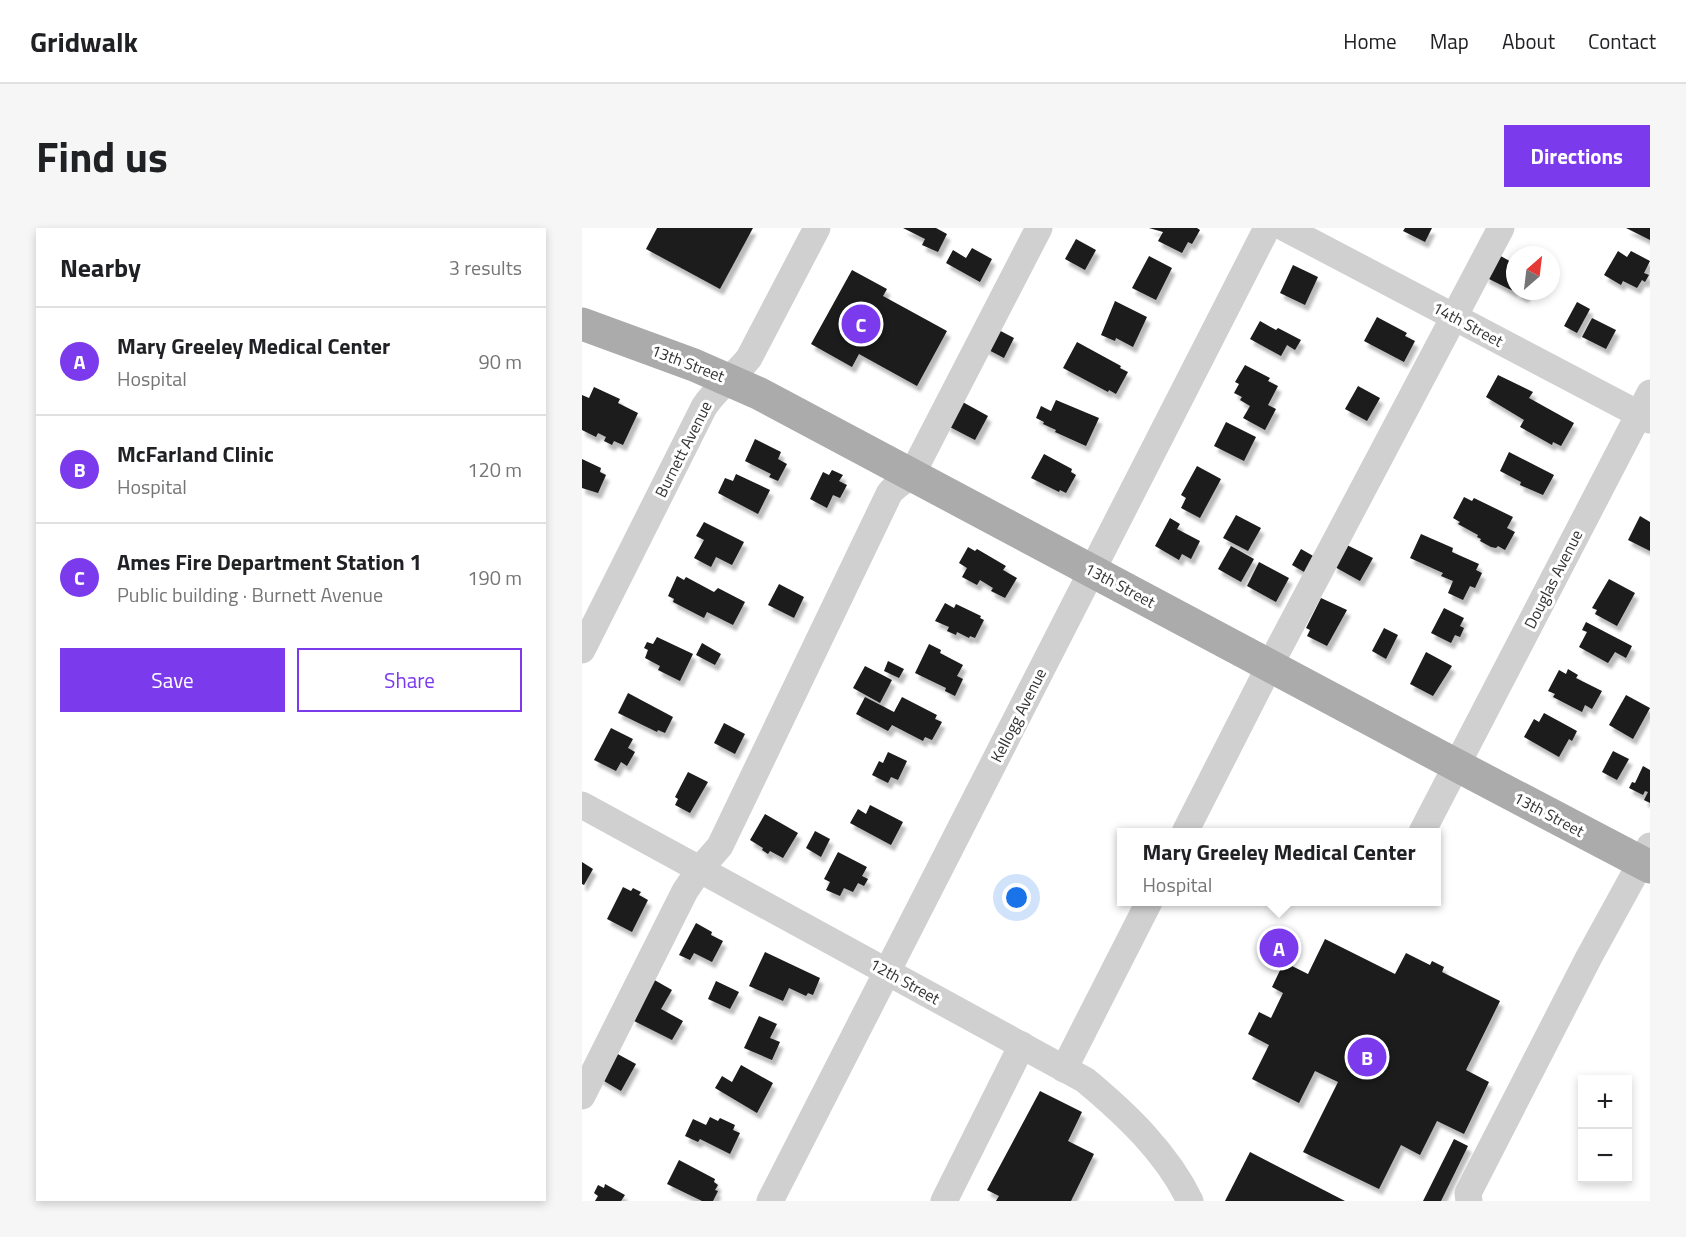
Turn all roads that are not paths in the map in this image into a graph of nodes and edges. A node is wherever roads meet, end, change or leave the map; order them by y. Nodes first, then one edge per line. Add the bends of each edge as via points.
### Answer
1 (817, 228) edge
2 (1039, 228) edge
3 (1267, 228) edge
4 (1286, 228) edge
5 (1501, 228) edge
6 (1455, 317) junction
7 (582, 324) edge
8 (729, 379) junction
9 (1646, 409) edge
10 (912, 474) junction
11 (1092, 570) junction
12 (582, 650) edge
13 (1270, 665) junction
14 (1456, 765) junction
15 (582, 805) edge
16 (1187, 828) edge
17 (1424, 828) edge
18 (1647, 858) edge
19 (700, 869) junction
20 (1147, 906) edge
21 (887, 971) junction
22 (1022, 1045) junction
23 (1064, 1069) junction
24 (582, 1096) edge
25 (770, 1201) edge
26 (944, 1201) edge
27 (1190, 1201) edge
28 (1469, 1201) edge

1 - 8 street, Burnett Avenue via 749,358
2 - 10 street
3 - 11 street, Kellogg Avenue
4 - 6 street, 14th Street
5 - 6 street
6 - 9 street, 14th Street
6 - 13 street
7 - 8 main road, 13th Street
8 - 10 main road, 13th Street
8 - 12 street, Burnett Avenue via 712,393 704,407
9 - 14 street, Douglas Avenue
10 - 11 main road, 13th Street
10 - 19 street via 889,494 720,846
11 - 13 main road, 13th Street
11 - 21 street, Kellogg Avenue
13 - 14 main road, 13th Street
13 - 16 street
14 - 17 street, Douglas Avenue
14 - 18 main road, 13th Street
15 - 19 street, 12th Street
18 - 28 street via 1580,974 1468,1193
19 - 21 street, 12th Street
19 - 24 street via 685,891
20 - 23 street
21 - 22 street, 12th Street
21 - 25 street, Kellogg Avenue
22 - 23 street, 12th Street
22 - 26 street
23 - 27 street, 12th Street via 1100,1092 1146,1137

